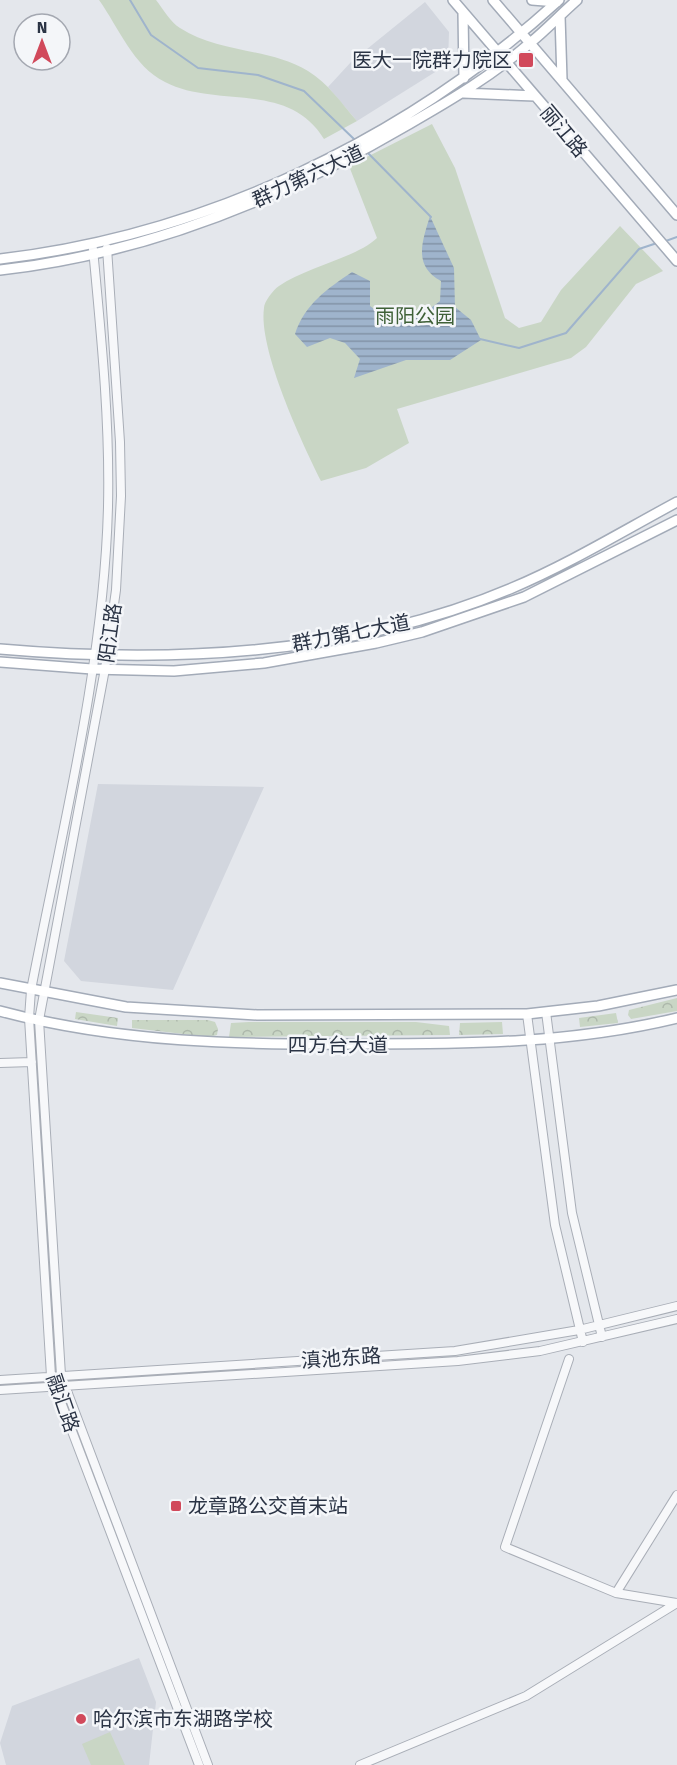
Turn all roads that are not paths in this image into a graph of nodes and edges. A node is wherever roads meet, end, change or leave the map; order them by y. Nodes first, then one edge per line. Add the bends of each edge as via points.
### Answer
1 (453, 0) edge
2 (493, 0) edge
3 (532, 0) edge
4 (577, 0) edge
5 (558, 1) edge
6 (463, 12) junction
7 (560, 16) junction
8 (521, 34) junction
9 (530, 43) junction
10 (497, 54) junction
11 (505, 63) junction
12 (464, 78) junction
13 (562, 80) junction
14 (463, 93) junction
15 (535, 96) junction
16 (372, 141) junction
17 (344, 156) junction
18 (677, 215) edge
19 (106, 240) junction
20 (92, 244) junction
21 (108, 252) junction
22 (93, 255) junction
23 (0, 259) edge
24 (677, 261) edge
25 (0, 270) edge
26 (677, 502) edge
27 (677, 520) edge
28 (0, 649) edge
29 (94, 654) junction
30 (108, 655) junction
31 (0, 662) edge
32 (92, 669) junction
33 (105, 669) junction
34 (0, 983) edge
35 (31, 990) junction
36 (677, 990) edge
37 (44, 994) junction
38 (0, 1011) edge
39 (546, 1012) junction
40 (527, 1014) junction
41 (29, 1018) junction
42 (677, 1018) edge
43 (39, 1020) junction
44 (549, 1041) junction
45 (530, 1042) junction
46 (32, 1062) junction
47 (0, 1064) edge
48 (677, 1306) edge
49 (677, 1319) edge
50 (599, 1325) junction
51 (579, 1330) junction
52 (602, 1337) junction
53 (583, 1342) junction
54 (569, 1359) dead end
55 (61, 1375) junction
56 (51, 1376) junction
57 (0, 1380) edge
58 (55, 1386) junction
59 (65, 1386) junction
60 (0, 1390) edge
61 (677, 1495) edge
62 (616, 1593) junction
63 (677, 1603) edge
64 (199, 1765) edge
65 (208, 1765) edge
66 (360, 1765) edge

1 - 6 main road, 丽江路
2 - 8 main road, 丽江路
3 - 5 main road
4 - 7 main road, 群力第六大道
5 - 8 main road, 群力第六大道
6 - 10 main road, 丽江路
6 - 12 main road
7 - 9 main road, 群力第六大道
7 - 13 main road
8 - 9 main road, 丽江路
8 - 10 main road, 群力第六大道
9 - 11 main road, 群力第六大道
9 - 13 main road, 丽江路
10 - 11 main road, 丽江路
10 - 12 main road, 群力第六大道
11 - 14 main road, 群力第六大道
11 - 15 main road, 丽江路
12 - 16 main road, 群力第六大道
13 - 18 main road, 丽江路
14 - 15 main road
14 - 16 main road, 群力第六大道
15 - 24 main road, 丽江路
16 - 17 main road, 群力第六大道
17 - 19 main road, 群力第六大道 via 212,208
17 - 21 main road, 群力第六大道 via 290,188
19 - 20 main road, 群力第六大道
19 - 21 street, 阳江路
20 - 22 street, 阳江路
20 - 23 main road, 群力第六大道
21 - 22 main road, 群力第六大道
21 - 30 street, 阳江路 via 121,496
22 - 25 main road, 群力第六大道
22 - 29 street, 阳江路 via 108,469 103,589
26 - 30 main road, 群力第七大道 via 512,588 420,619 366,633 263,650 171,657
27 - 33 main road, 群力第七大道 via 524,597 422,632 264,663 174,671
28 - 29 main road, 群力第七大道
29 - 30 main road, 群力第七大道
29 - 32 street, 阳江路
30 - 33 street, 阳江路
31 - 32 main road, 群力第七大道
32 - 33 main road, 群力第七大道
32 - 35 street, 阳江路
33 - 37 street, 阳江路
34 - 35 main road, 四方台大道
35 - 37 main road, 四方台大道
35 - 41 street, 阳江路
36 - 39 main road, 四方台大道
37 - 40 main road, 四方台大道 via 126,1007 212,1014
37 - 43 street, 阳江路
38 - 41 main road, 四方台大道
39 - 40 main road, 四方台大道
39 - 44 street
40 - 45 street
41 - 43 main road, 四方台大道
41 - 46 street, 融汇路
42 - 44 main road, 四方台大道
43 - 45 main road, 四方台大道 via 212,1043
43 - 55 street, 融汇路
44 - 45 main road, 四方台大道
44 - 50 street via 572,1213
45 - 51 street via 555,1225
46 - 47 street
46 - 56 street, 融汇路
48 - 50 street, 滇池东路
49 - 52 street, 滇池东路
50 - 51 street, 滇池东路
50 - 52 street
51 - 53 street
51 - 55 street, 滇池东路 via 455,1351
52 - 53 street, 滇池东路
53 - 59 street, 滇池东路 via 458,1361
54 - 62 street via 505,1547
55 - 56 street, 滇池东路
55 - 59 street, 融汇路
56 - 57 street, 滇池东路
56 - 58 street, 融汇路
58 - 59 street, 滇池东路
58 - 60 street, 滇池东路
58 - 64 street, 融汇路
59 - 65 street, 融汇路
61 - 62 street
62 - 63 street
63 - 66 street via 526,1696

